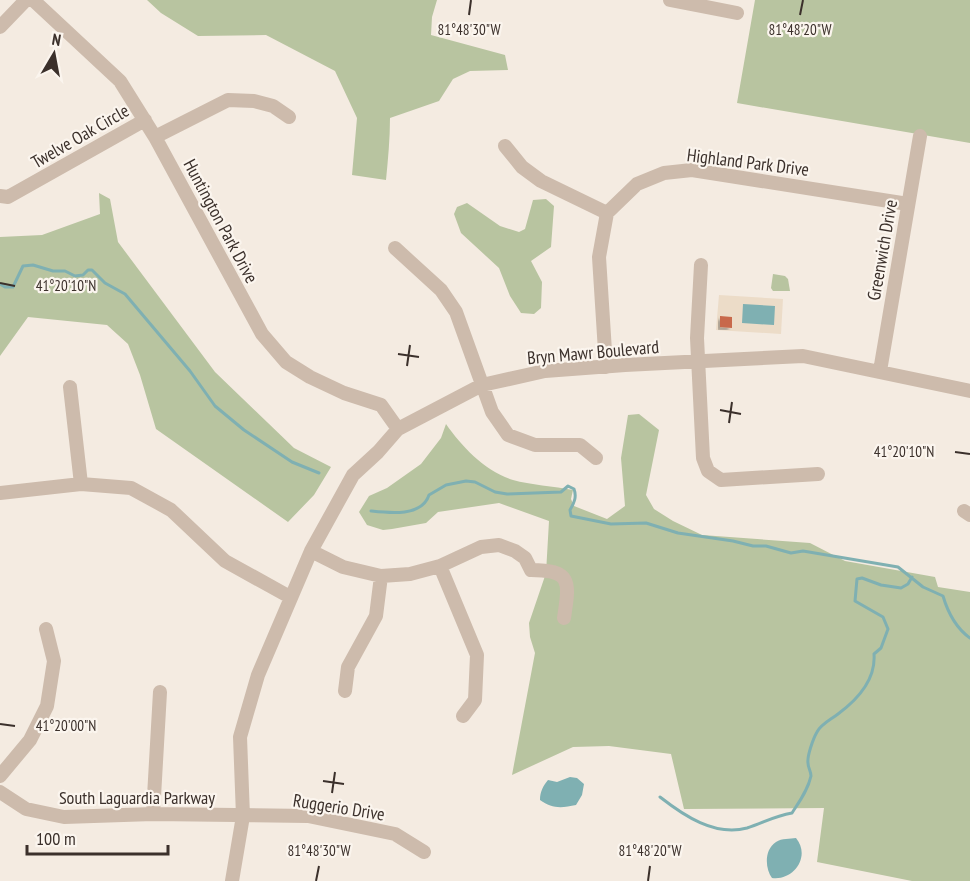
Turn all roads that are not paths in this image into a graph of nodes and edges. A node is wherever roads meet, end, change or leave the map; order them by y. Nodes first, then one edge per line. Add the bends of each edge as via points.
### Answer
1 (26, 0) edge
2 (33, 0) edge
3 (670, 0) edge
4 (737, 13) dead end
5 (0, 27) edge
6 (288, 117) dead end
7 (145, 120) junction
8 (920, 136) dead end
9 (155, 137) junction
10 (505, 146) dead end
11 (0, 196) edge
12 (908, 204) junction
13 (607, 213) junction
14 (395, 248) dead end
15 (701, 265) dead end
16 (699, 362) junction
17 (606, 367) junction
18 (880, 371) junction
19 (482, 385) junction
20 (70, 387) dead end
21 (970, 391) edge
22 (398, 429) junction
23 (596, 458) dead end
24 (818, 474) dead end
25 (81, 484) junction
26 (0, 493) edge
27 (311, 551) junction
28 (440, 566) junction
29 (381, 576) junction
30 (290, 597) junction
31 (564, 618) dead end
32 (46, 629) dead end
33 (345, 691) dead end
34 (160, 692) dead end
35 (463, 717) dead end
36 (0, 776) edge
37 (0, 792) edge
38 (153, 814) junction
39 (243, 816) junction
40 (424, 852) dead end
41 (232, 881) edge

1 - 5 street
2 - 7 street, Huntington Park Drive via 120,81
3 - 4 street
6 - 9 street via 273,106 228,100
7 - 9 street, Huntington Park Drive
7 - 11 street, Twelve Oak Circle via 8,197
8 - 12 street, Greenwich Drive
9 - 22 street, Huntington Park Drive via 262,334 286,362 310,377 381,405
10 - 13 street via 522,167 541,181
12 - 13 street, Highland Park Drive via 692,170 664,173 637,184
12 - 18 street, Greenwich Drive
13 - 17 street via 599,257
14 - 19 street via 441,290 456,312
15 - 16 street
16 - 17 street, Bryn Mawr Boulevard
16 - 18 street, Bryn Mawr Boulevard via 803,356
16 - 24 street via 703,458 708,471 721,480
17 - 19 street, Bryn Mawr Boulevard via 545,371
18 - 21 street, Bryn Mawr Boulevard
19 - 22 street, Bryn Mawr Boulevard
19 - 23 street via 492,412 508,435 535,445 580,446
20 - 25 street
22 - 27 street, Bryn Mawr Boulevard via 353,475
25 - 26 street
25 - 30 street via 131,488 171,510 225,561
27 - 29 street via 343,567
27 - 30 street, Bryn Mawr Boulevard
28 - 29 street
28 - 31 street via 481,547 499,545 515,551 525,558 531,570 557,572 566,580 569,588
28 - 35 street via 477,655 475,700
29 - 33 street via 376,616 348,667
30 - 39 street, Bryn Mawr Boulevard via 258,675 240,737
32 - 36 street via 54,662 47,705 30,740
34 - 38 street
37 - 38 street, South Laguardia Parkway via 26,809 64,817
38 - 39 street, South Laguardia Parkway
39 - 40 street, Ruggerio Drive via 308,816 395,834
39 - 41 street, Bryn Mawr Boulevard

